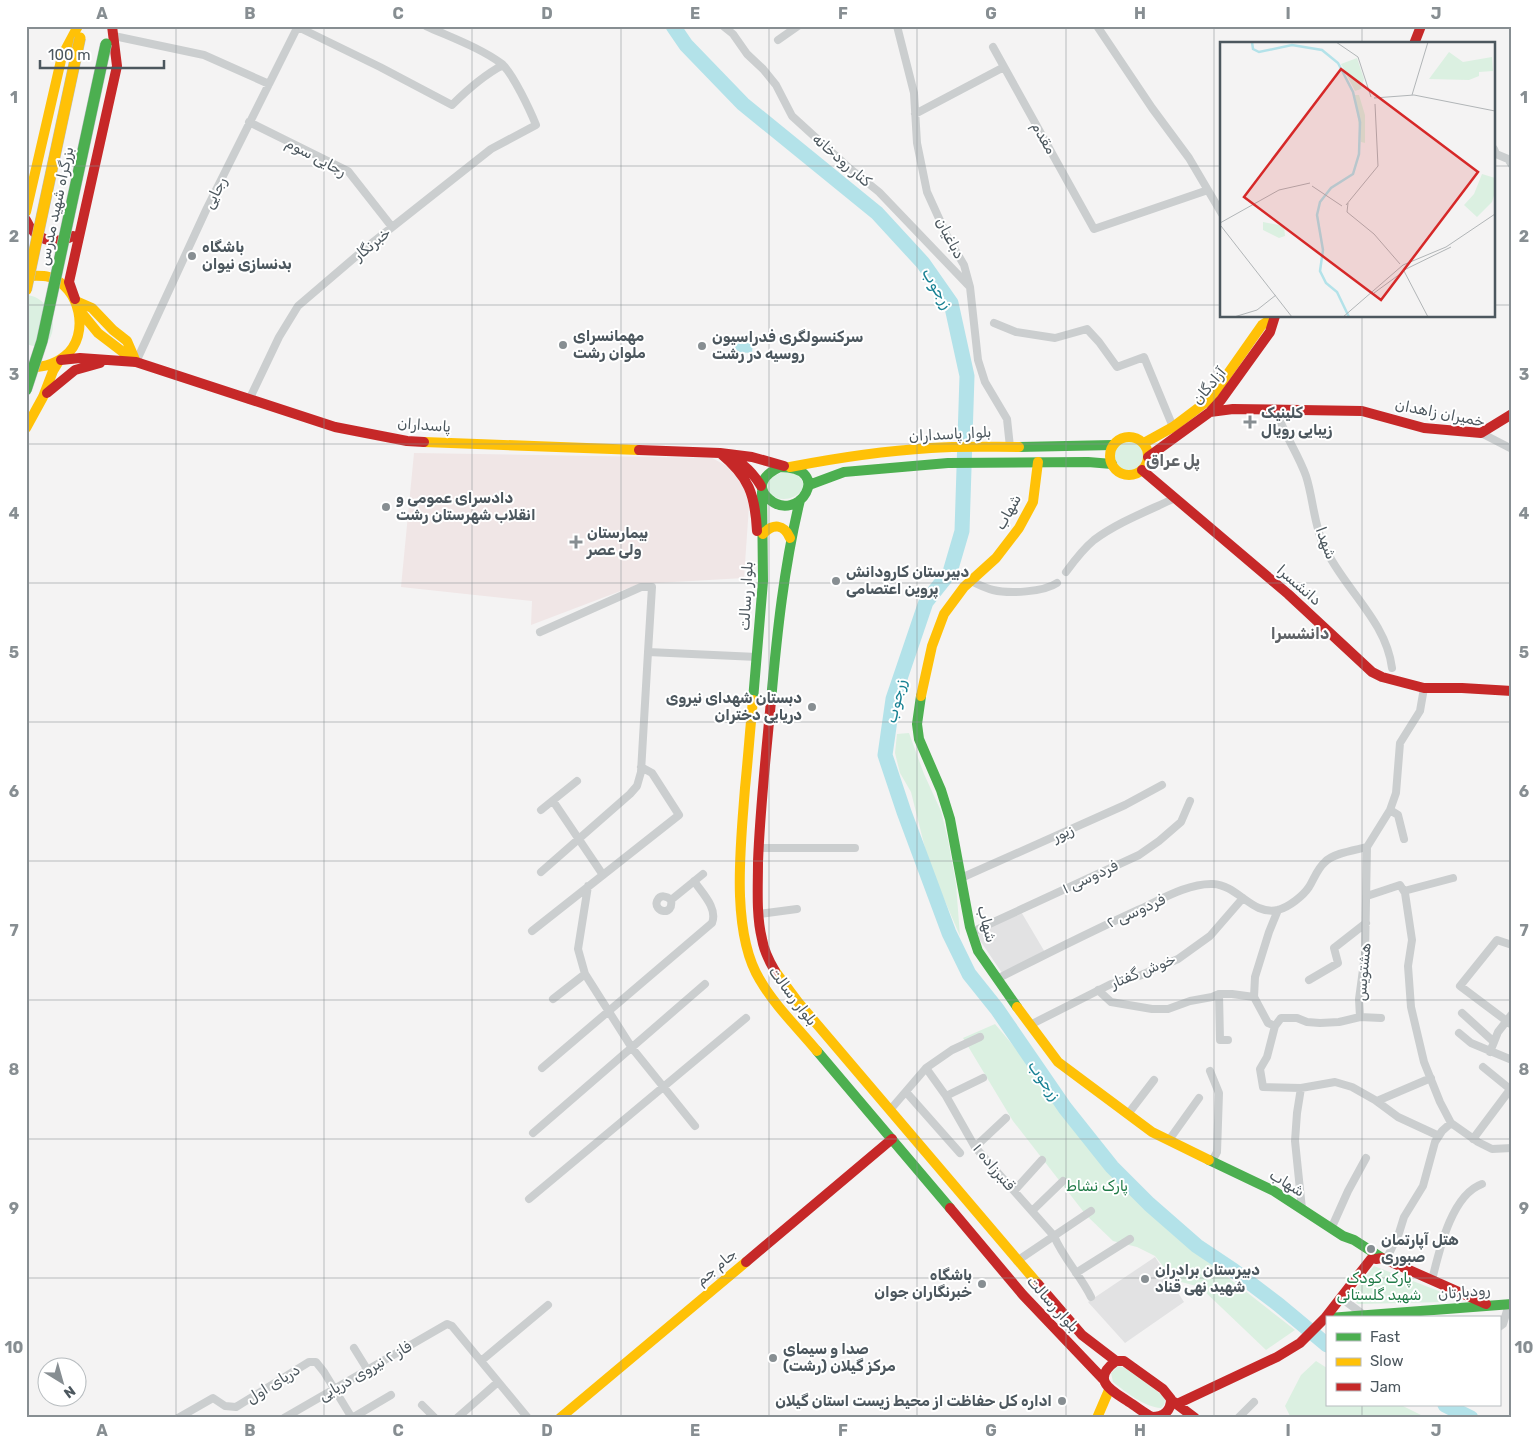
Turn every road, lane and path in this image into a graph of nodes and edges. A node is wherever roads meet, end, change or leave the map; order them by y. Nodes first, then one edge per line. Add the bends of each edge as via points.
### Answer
1 (78, 26) edge
2 (82, 26) edge
3 (426, 26) edge
4 (724, 26) edge
5 (798, 26) edge
6 (897, 26) edge
7 (1097, 26) edge
8 (1421, 26) edge
9 (298, 27) edge
10 (111, 33) edge
11 (778, 40) dead end
12 (1415, 42) edge
13 (993, 47) dead end
14 (503, 66) junction
15 (1004, 67) junction
16 (268, 84) junction
17 (915, 114) junction
18 (249, 122) junction
19 (1496, 154) edge
20 (1512, 165) edge
21 (1208, 190) junction
22 (1220, 211) edge
23 (26, 212) edge
24 (26, 220) edge
25 (392, 227) junction
26 (81, 228) junction
27 (26, 276) edge
28 (970, 287) junction
29 (26, 290) edge
30 (77, 304) junction
31 (1272, 318) edge
32 (1273, 318) edge
33 (994, 324) dead end
34 (60, 361) junction
35 (114, 361) junction
36 (136, 362) junction
37 (26, 368) edge
38 (26, 390) edge
39 (41, 400) junction
40 (249, 400) junction
41 (1221, 400) junction
42 (1233, 409) junction
43 (1276, 410) junction
44 (1210, 412) junction
45 (1512, 414) edge
46 (1173, 427) junction
47 (26, 428) edge
48 (1481, 433) junction
49 (1144, 443) junction
50 (1113, 445) junction
51 (1010, 447) junction
52 (1512, 449) edge
53 (720, 453) junction
54 (1148, 457) junction
55 (1038, 462) junction
56 (1112, 464) junction
57 (787, 467) junction
58 (1142, 470) junction
59 (809, 485) junction
60 (762, 489) junction
61 (1175, 498) junction
62 (800, 500) junction
63 (764, 534) junction
64 (790, 538) junction
65 (1066, 572) dead end
66 (763, 581) junction
67 (971, 581) junction
68 (1057, 583) dead end
69 (540, 632) dead end
70 (648, 652) junction
71 (758, 658) junction
72 (1392, 668) dead end
73 (1424, 688) junction
74 (1512, 691) edge
75 (641, 768) junction
76 (577, 781) dead end
77 (1162, 785) dead end
78 (553, 801) junction
79 (1190, 801) dead end
80 (541, 810) dead end
81 (1390, 810) junction
82 (579, 839) junction
83 (1404, 839) dead end
84 (1368, 847) junction
85 (758, 848) junction
86 (854, 848) dead end
87 (541, 872) dead end
88 (703, 874) dead end
89 (603, 875) junction
90 (961, 878) junction
91 (1453, 878) dead end
92 (694, 881) junction
93 (588, 886) junction
94 (1404, 891) junction
95 (1366, 896) junction
96 (1243, 898) junction
97 (671, 900) dead end
98 (797, 909) dead end
99 (1278, 910) junction
100 (759, 914) junction
101 (1366, 923) junction
102 (532, 931) dead end
103 (972, 932) junction
104 (1512, 945) edge
105 (585, 974) junction
106 (998, 979) junction
107 (1309, 980) dead end
108 (705, 984) dead end
109 (1098, 990) junction
110 (1219, 994) junction
111 (1254, 997) junction
112 (553, 999) dead end
113 (608, 1011) junction
114 (1462, 1012) dead end
115 (1360, 1017) junction
116 (746, 1018) dead end
117 (1382, 1018) dead end
118 (1510, 1020) edge
119 (1030, 1025) junction
120 (1274, 1026) junction
121 (1460, 1033) dead end
122 (980, 1037) dead end
123 (1228, 1040) dead end
124 (1494, 1042) junction
125 (632, 1048) junction
126 (1490, 1052) junction
127 (1512, 1060) edge
128 (1484, 1067) dead end
129 (542, 1068) dead end
130 (926, 1068) junction
131 (1210, 1071) dead end
132 (983, 1078) dead end
133 (1430, 1078) junction
134 (1154, 1080) dead end
135 (664, 1088) junction
136 (1301, 1088) junction
137 (1511, 1088) edge
138 (906, 1092) junction
139 (946, 1096) junction
140 (1200, 1098) dead end
141 (1377, 1101) junction
142 (890, 1110) junction
143 (1128, 1114) junction
144 (1006, 1118) dead end
145 (1451, 1124) junction
146 (695, 1126) dead end
147 (533, 1133) dead end
148 (1439, 1136) junction
149 (892, 1139) junction
150 (1474, 1139) junction
151 (1170, 1140) junction
152 (975, 1147) junction
153 (1512, 1148) edge
154 (960, 1153) dead end
155 (1366, 1158) dead end
156 (1042, 1160) dead end
157 (1212, 1161) junction
158 (1062, 1182) dead end
159 (1482, 1184) dead end
160 (1014, 1191) junction
161 (529, 1200) dead end
162 (1302, 1209) junction
163 (1032, 1211) junction
164 (1091, 1211) dead end
165 (1332, 1229) junction
166 (996, 1236) junction
167 (1054, 1236) junction
168 (1130, 1239) dead end
169 (983, 1248) junction
170 (1380, 1259) junction
171 (1018, 1261) junction
172 (1076, 1273) junction
173 (1432, 1280) junction
174 (1454, 1290) junction
175 (1091, 1297) dead end
176 (1341, 1298) junction
177 (1487, 1304) junction
178 (1510, 1304) edge
179 (548, 1305) dead end
180 (1449, 1308) junction
181 (1364, 1315) junction
182 (1328, 1316) edge
183 (1352, 1316) edge
184 (1326, 1319) edge
185 (1500, 1326) edge
186 (1082, 1335) junction
187 (1071, 1346) junction
188 (354, 1348) dead end
189 (481, 1360) junction
190 (1116, 1361) junction
191 (367, 1369) junction
192 (1103, 1379) junction
193 (498, 1382) junction
194 (334, 1388) junction
195 (1109, 1390) junction
196 (1197, 1394) junction
197 (391, 1395) dead end
198 (1174, 1402) junction
199 (1254, 1402) dead end
200 (422, 1405) dead end
201 (1143, 1411) junction
202 (1164, 1417) edge
203 (178, 1418) edge
204 (284, 1418) edge
205 (352, 1418) edge
206 (435, 1418) edge
207 (457, 1418) edge
208 (528, 1418) edge
209 (560, 1418) edge
210 (1098, 1418) edge
211 (1109, 1418) edge
212 (1133, 1418) edge
213 (1196, 1418) edge
214 (1238, 1418) edge

1 - 23 main road, بزرگراه شهید مدرس via 62,56
2 - 29 main road, بزرگراه شهید مدرس, bridge
3 - 14 street via 486,54
4 - 28 street, کنار رودخانه via 764,69 792,116 879,192
5 - 11 street
6 - 17 street, دباغیان via 914,94
7 - 21 street
8 - 12 main road
9 - 14 street via 452,106 491,71
9 - 16 street, رجایی
10 - 16 street via 204,55
10 - 26 main road, بزرگراه شهید مدرس via 117,66
10 - 38 main road, بزرگراه شهید مدرس, bridge via 42,341
13 - 15 street, مقدم
14 - 25 street, خبرنگار via 528,104 536,125 491,150
15 - 17 street
15 - 21 street, مقدم via 1094,229
16 - 18 street, رجایی
17 - 28 street, دباغیان via 927,192 964,265
18 - 25 street, رجایی سوم via 348,171
18 - 36 street, رجایی
19 - 20 street via 1508,159
21 - 22 street
24 - 26 main road via 34,234 51,242 68,239
25 - 40 street, خبرنگار via 298,306 278,337
26 - 30 main road, بزرگراه شهید مدرس via 69,282
27 - 30 main road via 53,279 66,287
28 - 51 street, دباغیان via 978,360 985,382 1007,419
30 - 34 main road via 81,324 78,337
30 - 36 main road via 86,322
31 - 46 main road, آزادگان via 1262,325 1210,399
32 - 41 main road, آزادگان via 1270,332
33 - 46 street via 1016,332 1055,338 1087,329 1116,366 1144,357
34 - 35 main road via 76,358
34 - 37 main road via 44,367
34 - 39 main road
35 - 36 main road
35 - 39 main road via 75,370
36 - 40 main road, پاسداران
39 - 47 main road
40 - 53 main road, پاسداران via 335,428 407,441
41 - 42 main road via 1223,406
41 - 44 main road, آزادگان
42 - 43 main road, خمیران زاهدان
42 - 44 main road, خمیران زاهدان
43 - 48 main road, خمیران زاهدان via 1362,411 1424,428
43 - 72 street, شهدا via 1306,475 1323,544 1339,574 1378,626
44 - 54 main road, آزادگان
45 - 48 main road
46 - 49 main road, آزادگان
48 - 52 street, خمیران زاهدان
49 - 50 main road via 1130,436
49 - 54 main road
50 - 51 main road, بلوار پاسداران
50 - 56 main road via 1110,454
51 - 57 main road, بلوار پاسداران via 948,448 841,457
53 - 57 main road, پاسداران via 752,457
53 - 60 main road via 739,460 753,472
53 - 66 main road via 742,472 750,486 756,517 757,565
54 - 58 main road
55 - 56 main road, بلوار پاسداران
55 - 59 main road, بلوار پاسداران via 948,463 844,472
55 - 67 main road, شهاب via 1033,502 996,558
56 - 58 main road via 1123,474
57 - 59 main road via 804,474
57 - 60 main road via 766,475
58 - 61 main road, دانشسرا
59 - 62 main road
60 - 62 main road via 771,500 780,504
60 - 63 main road, بلوار رسالت
61 - 65 street via 1123,522 1094,540
61 - 73 main road, دانشسرا via 1288,594 1372,672
62 - 64 main road, بلوار رسالت
63 - 64 main road via 768,528 782,526
63 - 66 main road, بلوار رسالت
64 - 85 main road, بلوار رسالت via 774,668
66 - 71 main road, بلوار رسالت
67 - 68 street via 994,590 1021,592 1049,588
67 - 90 main road, شهاب via 944,614 932,646 917,724 919,739 950,819
69 - 70 street via 641,587 652,587
70 - 71 street
70 - 75 street
71 - 149 main road, بلوار رسالت via 741,840 741,910 746,946 759,979 780,1007
73 - 74 main road, دانشسرا
73 - 81 street via 1420,711 1400,743 1396,793
75 - 82 street via 634,790
75 - 89 street via 652,773 679,815
76 - 78 street
77 - 90 street, زیور via 1125,805
78 - 80 street
78 - 82 street
79 - 103 street, فردوسی ۱ via 1181,822 1138,855
81 - 83 street via 1398,815
81 - 84 street
82 - 87 street
82 - 89 street
84 - 95 street, هشتویس
84 - 99 street via 1326,860 1308,889
85 - 86 street
85 - 100 main road, بلوار رسالت
88 - 92 street
89 - 93 street
90 - 103 main road, شهاب
91 - 94 street
92 - 97 street
92 - 113 street via 714,911 712,923
93 - 102 street
93 - 105 street via 578,949
94 - 95 street via 1400,885
94 - 133 street via 1412,940 1408,966 1411,1007
95 - 101 street, هشتویس
96 - 99 street, فردوسی ۲ via 1262,910
96 - 106 street, فردوسی ۲ via 1231,889 1213,884 1190,888 1074,940
96 - 109 street, خوش گفتار via 1210,936 1178,960
98 - 100 street
99 - 111 street via 1255,977
100 - 142 main road, بلوار رسالت via 762,942 774,971
101 - 107 street via 1334,948 1338,963
101 - 115 street, هشتویس
103 - 106 main road, شهاب via 978,951
104 - 118 street via 1497,940 1460,986
105 - 112 street
105 - 113 street
106 - 119 main road, شهاب
108 - 125 street
109 - 110 street via 1111,1002 1152,1009 1168,1009
109 - 119 street, خوش گفتار
110 - 111 street
110 - 123 street via 1220,1040
111 - 120 street via 1268,1023
113 - 125 street
113 - 129 street
114 - 124 street
115 - 117 street
115 - 120 street, هشتویس via 1320,1023 1280,1018
116 - 135 street
118 - 124 street via 1498,1032
119 - 143 main road, شهاب via 1058,1062
120 - 136 street via 1267,1057 1260,1069 1263,1087
121 - 126 street via 1471,1043
122 - 130 street via 952,1050
124 - 126 street
125 - 135 street
125 - 147 street
126 - 127 street
128 - 137 street
130 - 138 street
130 - 139 street, قنبرزاده ۱
131 - 157 street via 1219,1093 1217,1152
132 - 139 street
133 - 141 street
133 - 145 street
134 - 143 street
135 - 146 street
135 - 161 street
136 - 141 street via 1335,1082
136 - 162 street via 1295,1141
137 - 150 street
138 - 142 street
138 - 154 street
139 - 152 street, قنبرزاده ۱
140 - 151 street
141 - 148 street via 1398,1117
142 - 166 main road, بلوار رسالت
143 - 151 main road, شهاب via 1152,1132
144 - 152 street
145 - 148 street
145 - 150 street
148 - 170 street via 1423,1186 1404,1217 1400,1233
149 - 169 main road, بلوار رسالت
149 - 209 main road, جام جم
150 - 153 street via 1492,1149
151 - 157 main road, شهاب
152 - 160 street, قنبرزاده ۱
155 - 165 street
156 - 160 street
157 - 162 main road, شهاب via 1274,1191
158 - 163 street
159 - 173 street via 1463,1199 1453,1215 1441,1244
160 - 163 street, قنبرزاده ۱
162 - 165 main road, شهاب
163 - 167 street, قنبرزاده ۱
164 - 167 street
165 - 170 main road, شهاب via 1351,1245
166 - 169 main road
166 - 171 main road, بلوار رسالت
167 - 171 street
167 - 172 street, قنبرزاده ۱
168 - 172 street
169 - 187 main road, بلوار رسالت
170 - 173 main road
170 - 176 main road
171 - 186 main road, بلوار رسالت
172 - 175 street, قنبرزاده ۱
173 - 174 main road
174 - 177 main road
174 - 180 main road via 1456,1302
176 - 181 street
176 - 182 main road
177 - 178 main road, رودبارتان
177 - 180 main road, رودبارتان
178 - 185 street
179 - 189 street
180 - 181 main road, رودبارتان
181 - 183 main road, رودبارتان
184 - 196 main road via 1300,1343 1277,1357
186 - 187 main road via 1079,1346
186 - 190 main road, بلوار رسالت
187 - 192 main road, بلوار رسالت
188 - 191 street
189 - 191 street, فاز ۲ نیروی دریایی via 447,1324
189 - 193 street
190 - 192 main road via 1109,1365
190 - 198 main road, بلوار رسالت via 1124,1361 1163,1389
191 - 194 street, فاز ۲ نیروی دریایی
192 - 195 main road, بلوار رسالت
193 - 207 street
193 - 208 street
194 - 203 street, دریای اول via 316,1362 308,1362 236,1407 225,1406 213,1398
194 - 204 street, فاز ۲ نیروی دریایی
194 - 205 street
195 - 201 main road
195 - 210 main road
196 - 198 main road
196 - 213 main road via 1194,1403
197 - 205 street
198 - 202 main road
198 - 213 main road, بلوار رسالت
199 - 214 street
200 - 206 street
201 - 202 main road via 1152,1417
201 - 212 main road
210 - 211 main road

